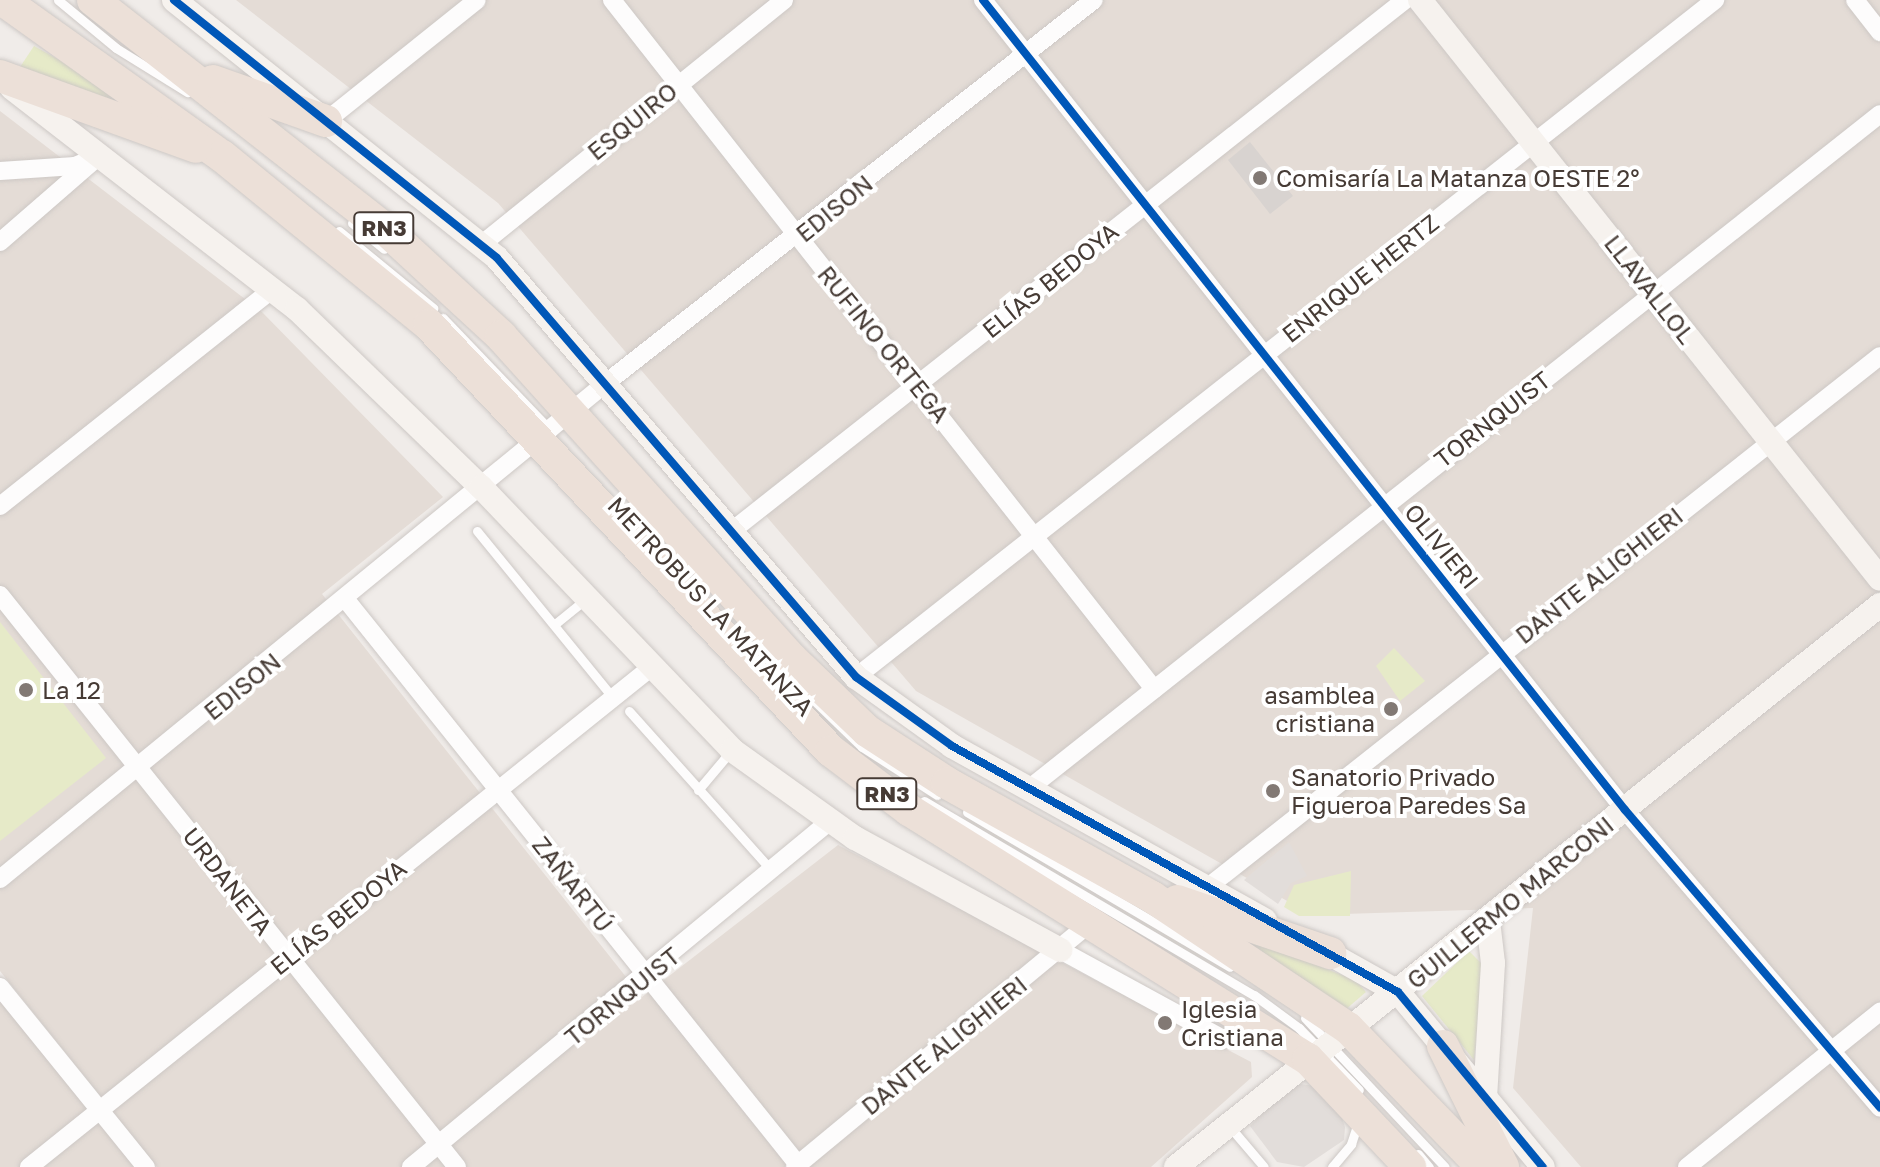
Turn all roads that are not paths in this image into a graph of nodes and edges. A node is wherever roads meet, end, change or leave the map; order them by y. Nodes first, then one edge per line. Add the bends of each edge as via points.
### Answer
1 (3, 0) edge
2 (24, 0) edge
3 (58, 0) edge
4 (93, 0) edge
5 (174, 0) edge
6 (477, 0) edge
7 (612, 0) edge
8 (784, 0) edge
9 (983, 0) edge
10 (1094, 0) edge
11 (1405, 0) edge
12 (1420, 0) edge
13 (1715, 0) edge
14 (1855, 0) edge
15 (1880, 32) edge
16 (1026, 55) junction
17 (177, 67) junction
18 (0, 77) edge
19 (144, 81) dead end
20 (678, 83) junction
21 (194, 96) dead end
22 (180, 109) dead end
23 (1880, 114) edge
24 (326, 121) junction
25 (1534, 142) junction
26 (100, 155) junction
27 (222, 156) junction
28 (0, 171) edge
29 (290, 193) dead end
30 (1143, 205) junction
31 (342, 215) dead end
32 (326, 221) dead end
33 (798, 237) junction
34 (0, 242) edge
35 (482, 244) junction
36 (273, 289) junction
37 (1653, 293) junction
38 (494, 351) dead end
39 (1263, 355) junction
40 (1880, 356) edge
41 (517, 374) dead end
42 (606, 383) junction
43 (918, 387) junction
44 (562, 430) junction
45 (1771, 443) junction
46 (609, 476) dead end
47 (481, 487) junction
48 (618, 487) dead end
49 (614, 501) dead end
50 (1383, 504) junction
51 (0, 506) edge
52 (733, 530) junction
53 (477, 531) dead end
54 (1036, 538) junction
55 (1880, 579) edge
56 (0, 595) edge
57 (586, 599) junction
58 (347, 601) junction
59 (1880, 605) edge
60 (555, 624) junction
61 (750, 636) dead end
62 (1501, 651) junction
63 (649, 669) junction
64 (856, 677) junction
65 (1154, 689) junction
66 (613, 698) junction
67 (629, 711) dead end
68 (732, 750) junction
69 (139, 769) junction
70 (1031, 787) junction
71 (499, 788) junction
72 (698, 790) junction
73 (1625, 810) junction
74 (830, 821) junction
75 (773, 872) junction
76 (1115, 875) junction
77 (0, 879) edge
78 (1208, 887) junction
79 (1092, 921) junction
80 (1488, 921) junction
81 (1060, 950) junction
82 (1330, 953) junction
83 (288, 957) junction
84 (646, 977) junction
85 (0, 987) edge
86 (1398, 992) junction
87 (1880, 1012) edge
88 (1223, 1039) dead end
89 (1327, 1044) junction
90 (1443, 1046) junction
91 (1831, 1052) junction
92 (1485, 1098) junction
93 (1355, 1104) junction
94 (1880, 1108) edge
95 (100, 1111) junction
96 (1228, 1124) junction
97 (439, 1145) junction
98 (1205, 1159) edge
99 (798, 1166) edge
100 (29, 1167) edge
101 (146, 1167) edge
102 (411, 1167) edge
103 (457, 1167) edge
104 (1176, 1167) edge
105 (1264, 1167) edge
106 (1332, 1167) edge
107 (1410, 1167) edge
108 (1429, 1167) edge
109 (1445, 1167) edge
110 (1482, 1167) edge
111 (1503, 1167) edge
112 (1543, 1167) edge
113 (1687, 1167) edge

1 - 27 highway, RN3
2 - 19 lane
3 - 21 lane via 116,48
4 - 17 highway, RN3
5 - 24 street
6 - 24 street
7 - 20 street, RUFINO ORTEGA
8 - 20 street, ESQUIRO
9 - 16 street, OLIVIERI
10 - 16 street, EDISON
11 - 30 street, ELÍAS BEDOYA
12 - 25 street, LLAVALLOL
13 - 25 street, ENRIQUE HERTZ
14 - 15 street
16 - 30 street, OLIVIERI
16 - 33 street, EDISON
17 - 24 highway, RN3
17 - 44 highway, RN3 via 383,227 501,336
18 - 26 street
18 - 27 highway
20 - 33 street, RUFINO ORTEGA
20 - 35 street, ESQUIRO
22 - 29 lane
23 - 37 street, TORNQUIST
24 - 35 street
25 - 37 street, LLAVALLOL
25 - 39 street, ENRIQUE HERTZ
26 - 28 street via 75,166
26 - 34 street
26 - 36 street
27 - 44 highway, RN3
30 - 39 street, OLIVIERI
30 - 43 street, ELÍAS BEDOYA
31 - 38 lane
32 - 44 lane, METROBUS LA MATANZA via 441,316
33 - 42 street, EDISON
33 - 43 street, RUFINO ORTEGA
35 - 42 street
36 - 47 street
36 - 51 street
37 - 45 street, LLAVALLOL
37 - 50 street, TORNQUIST
39 - 50 street, OLIVIERI
39 - 54 street, ENRIQUE HERTZ
40 - 45 street, DANTE ALIGHIERI
41 - 44 lane, METROBUS LA MATANZA
42 - 44 street, EDISON
42 - 52 street
43 - 52 street, ELÍAS BEDOYA
43 - 54 street, RUFINO ORTEGA
44 - 46 lane, METROBUS LA MATANZA
44 - 47 street, EDISON
44 - 48 lane, METROBUS LA MATANZA
44 - 76 highway, RN3 via 867,731 947,783
44 - 79 highway, RN3 via 831,751 909,810
45 - 55 street, LLAVALLOL
45 - 62 street, DANTE ALIGHIERI
47 - 57 street
47 - 58 street, EDISON
49 - 89 lane, METROBUS LA MATANZA via 773,678 849,748 922,800 1242,987
50 - 62 street, OLIVIERI
50 - 65 street, TORNQUIST
52 - 64 street
53 - 60 lane
54 - 64 street, ENRIQUE HERTZ
54 - 65 street, RUFINO ORTEGA
56 - 69 street, URDANETA
57 - 60 lane
57 - 63 street
58 - 69 street, EDISON
58 - 71 street, ZAÑARTÚ
59 - 73 street, GUILLERMO MARCONI
60 - 66 lane
61 - 89 lane, METROBUS LA MATANZA via 862,747 1236,971
62 - 73 street, OLIVIERI
62 - 78 street, DANTE ALIGHIERI
63 - 66 street, ELÍAS BEDOYA
63 - 68 street
64 - 70 street via 928,732
65 - 70 street, TORNQUIST
66 - 71 street, ELÍAS BEDOYA
67 - 72 lane
68 - 72 lane
68 - 74 street
69 - 77 street, EDISON
69 - 83 street, URDANETA
70 - 78 street
71 - 83 street, ELÍAS BEDOYA
71 - 84 street, ZAÑARTÚ
72 - 75 lane
73 - 80 street, GUILLERMO MARCONI
73 - 91 street, OLIVIERI
74 - 75 street, TORNQUIST
74 - 81 street
75 - 84 street, TORNQUIST
76 - 82 highway
76 - 89 highway, RN3
78 - 82 street
79 - 81 street, DANTE ALIGHIERI
79 - 89 highway, RN3
80 - 86 street, GUILLERMO MARCONI
80 - 92 street via 1493,963
81 - 88 street
81 - 99 street, DANTE ALIGHIERI
82 - 86 street
83 - 95 street, ELÍAS BEDOYA
83 - 97 street, URDANETA
84 - 97 street, TORNQUIST
84 - 99 street, ZAÑARTÚ
85 - 95 street
86 - 89 street, GUILLERMO MARCONI
86 - 90 street
87 - 91 street
89 - 93 highway, RN3
89 - 96 street, GUILLERMO MARCONI
89 - 108 lane, METROBUS LA MATANZA
89 - 109 lane, METROBUS LA MATANZA
89 - 110 highway, RN3
90 - 92 street
90 - 111 highway
91 - 94 street, OLIVIERI
91 - 113 street
92 - 112 street
93 - 106 lane via 1358,1130
93 - 107 highway, RN3
95 - 100 street, ELÍAS BEDOYA
95 - 101 street
96 - 98 street, GUILLERMO MARCONI
96 - 105 lane
97 - 102 street, TORNQUIST
97 - 103 street, URDANETA
98 - 104 street, GUILLERMO MARCONI

